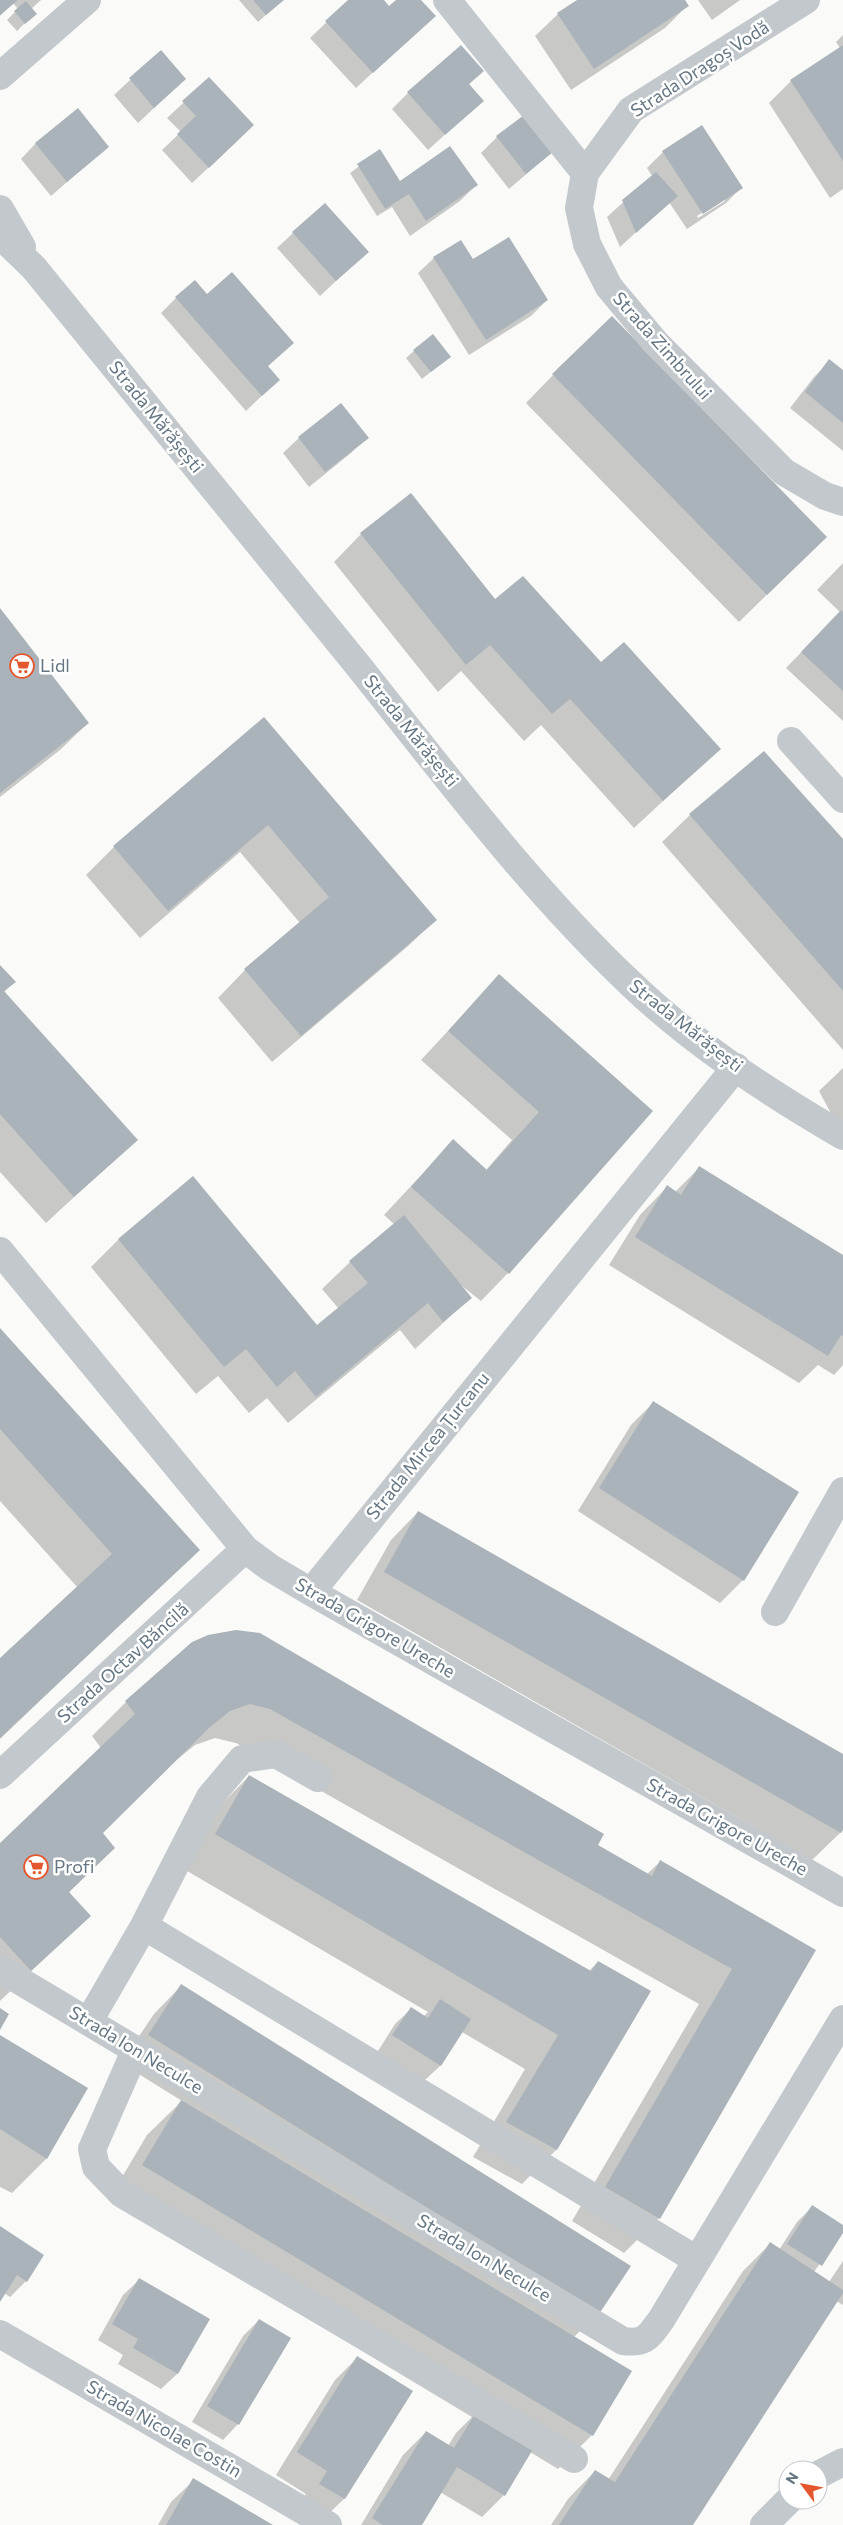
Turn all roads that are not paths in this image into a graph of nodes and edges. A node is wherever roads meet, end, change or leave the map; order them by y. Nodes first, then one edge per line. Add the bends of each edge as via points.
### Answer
1 (87, 0) edge
2 (447, 0) edge
3 (806, 0) edge
4 (31, 50) junction
5 (0, 76) edge
6 (0, 98) edge
7 (585, 173) junction
8 (0, 209) edge
9 (0, 235) edge
10 (34, 268) junction
11 (843, 502) edge
12 (791, 741) dead end
13 (843, 799) edge
14 (736, 1067) junction
15 (843, 1136) edge
16 (0, 1251) edge
17 (843, 1491) edge
18 (245, 1550) junction
19 (311, 1592) junction
20 (775, 1612) dead end
21 (0, 1776) edge
22 (318, 1778) dead end
23 (843, 1893) edge
24 (144, 1926) junction
25 (0, 1969) edge
26 (843, 2018) edge
27 (89, 2021) junction
28 (136, 2049) junction
29 (697, 2260) junction
30 (0, 2334) edge
31 (574, 2459) dead end
32 (843, 2462) edge
33 (828, 2470) edge
34 (778, 2509) edge
35 (328, 2525) edge
36 (764, 2525) edge

1 - 4 street
2 - 7 street
3 - 7 street, Strada Dragoș Vodă via 631,110
4 - 5 street
4 - 6 street
7 - 11 street, Strada Zimbrului via 578,208 588,244 608,287 654,342 784,472
8 - 10 street, Strada Mărășești
9 - 10 street, Strada Mărășești
10 - 14 street, Strada Mărășești via 572,926 630,984 682,1029
12 - 13 street
14 - 15 street, Strada Mărășești
14 - 19 street, Strada Mircea Țurcanu
16 - 18 street, Strada Grigore Ureche
17 - 20 street
18 - 19 street, Strada Grigore Ureche
18 - 21 street, Strada Octav Băncilă
19 - 23 street, Strada Grigore Ureche
22 - 24 street via 276,1754 242,1759 210,1797
24 - 27 street
24 - 29 street
25 - 27 street, Strada Ion Neculce
26 - 29 street, Strada Ion Neculce
27 - 28 street, Strada Ion Neculce
28 - 29 street, Strada Ion Neculce via 623,2341 638,2343 649,2336
28 - 31 street via 92,2149 96,2167 122,2194
30 - 35 street, Strada Nicolae Costin
32 - 33 street
34 - 36 street

